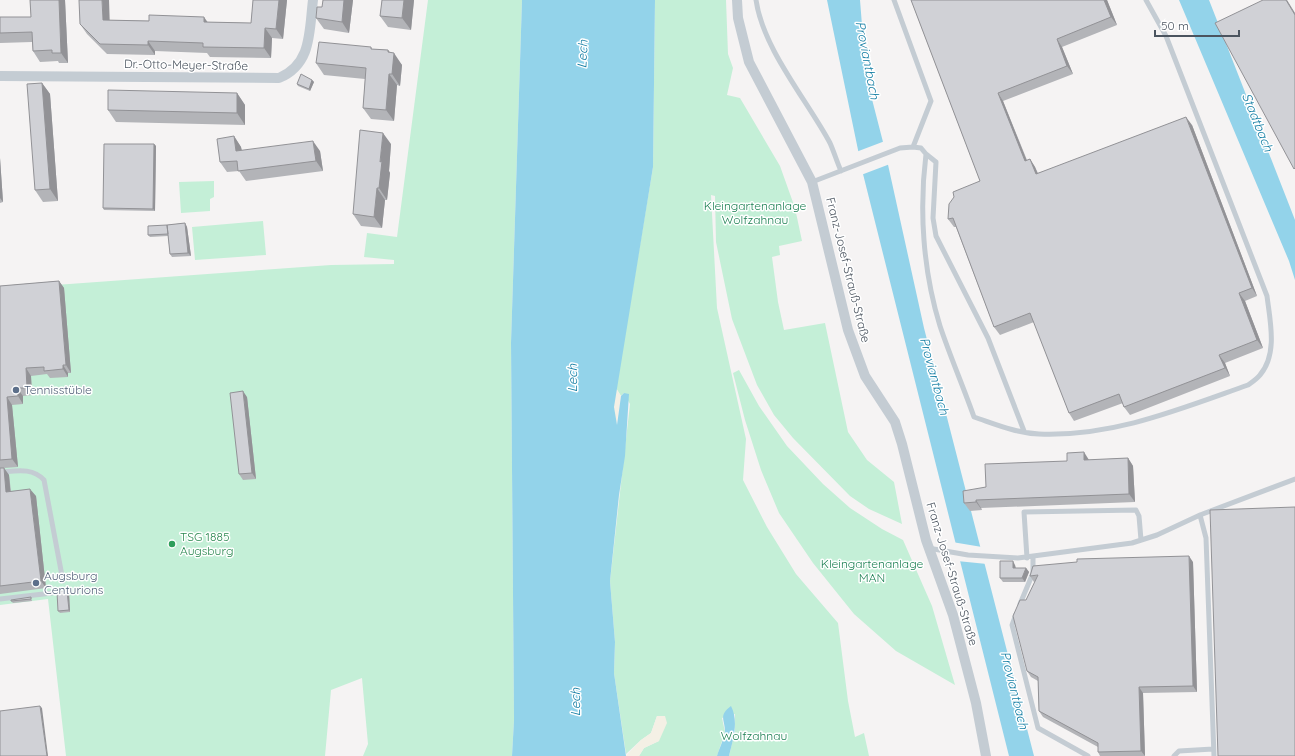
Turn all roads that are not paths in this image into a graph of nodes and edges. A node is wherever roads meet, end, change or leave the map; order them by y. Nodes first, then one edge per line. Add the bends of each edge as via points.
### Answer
1 (313, 0) edge
2 (738, 0) edge
3 (756, 0) edge
4 (894, 0) edge
5 (1146, 0) edge
6 (0, 76) edge
7 (912, 147) junction
8 (926, 154) junction
9 (841, 171) junction
10 (812, 182) junction
11 (1024, 432) junction
12 (0, 472) edge
13 (1295, 479) edge
14 (1200, 515) junction
15 (1141, 540) junction
16 (928, 548) junction
17 (1033, 557) junction
18 (1026, 558) junction
19 (64, 581) dead end
20 (52, 593) dead end
21 (0, 599) edge
22 (1213, 749) junction
23 (986, 756) edge
24 (1088, 756) edge
25 (1174, 756) edge
26 (1214, 756) edge

1 - 6 street, Dr.-Otto-Meyer-Straße via 305,54 299,66 290,74 279,78
2 - 10 street, Franz-Josef-Strauß-Straße via 738,18 749,62
3 - 9 lane via 772,47 830,144
4 - 7 lane via 931,101
5 - 11 lane via 1166,36 1266,296 1272,341 1268,359 1261,375 1248,385 1151,419 1107,429 1044,434
7 - 8 lane via 921,148
7 - 9 lane via 900,148
8 - 11 lane via 936,162 933,218 936,236 988,338
8 - 11 lane via 924,239 928,275 940,324 974,417 1007,429
9 - 10 lane
10 - 16 street, Franz-Josef-Strauß-Straße via 848,330 866,376 895,422
12 - 19 lane via 27,471 37,473 44,480
13 - 14 lane
14 - 15 lane
14 - 22 lane via 1206,538
15 - 17 lane
15 - 18 lane via 1136,510 1024,512
16 - 18 lane via 997,558
16 - 23 street, Franz-Josef-Strauß-Straße via 953,615 976,703
17 - 18 lane
17 - 24 lane via 1033,573 1012,625 1038,728
20 - 21 lane
22 - 25 lane via 1179,751
22 - 26 lane

